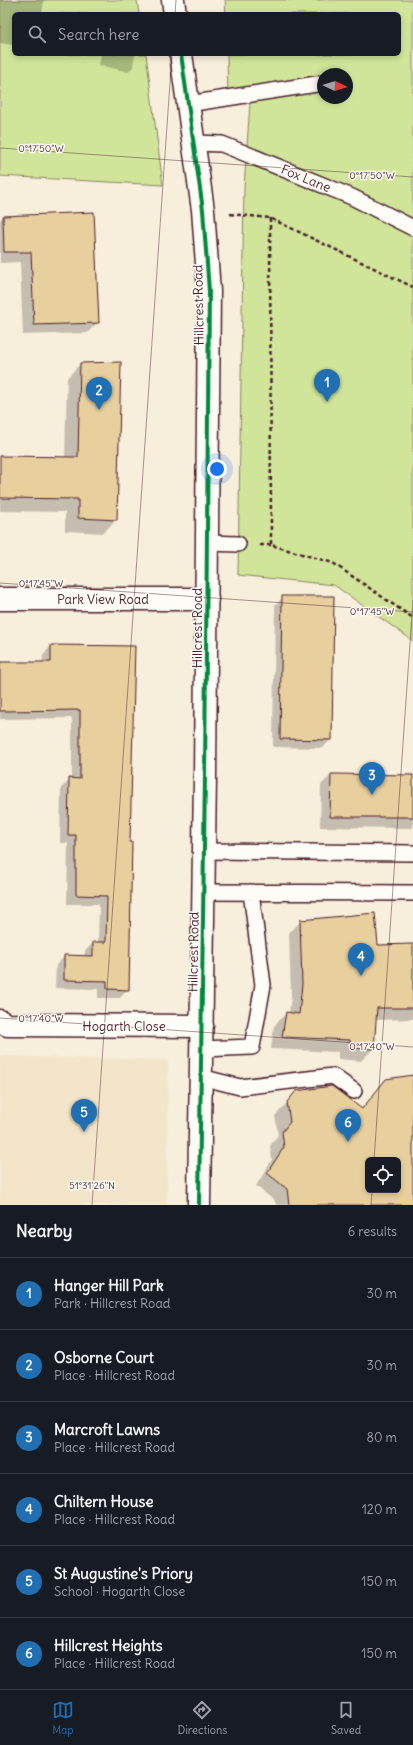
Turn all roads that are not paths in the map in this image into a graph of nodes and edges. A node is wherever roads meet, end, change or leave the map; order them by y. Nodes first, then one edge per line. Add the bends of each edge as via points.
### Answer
1 (173, 0) edge
2 (175, 12) edge
3 (180, 56) edge
4 (317, 84) edge
5 (188, 104) junction
6 (195, 143) junction
7 (413, 228) edge
8 (207, 543) junction
9 (238, 544) dead end
10 (207, 598) junction
11 (0, 599) edge
12 (204, 851) junction
13 (413, 853) edge
14 (204, 892) junction
15 (251, 892) junction
16 (413, 893) edge
17 (0, 1021) edge
18 (202, 1026) junction
19 (202, 1049) junction
20 (201, 1077) junction
21 (354, 1091) dead end
22 (199, 1205) edge

1 - 2 street
3 - 5 street, Hillcrest Road
4 - 5 lane
5 - 6 street, Hillcrest Road
6 - 7 lane, Fox Lane via 222,144 352,197
6 - 8 street, Hillcrest Road via 209,291
8 - 9 lane
8 - 10 street, Hillcrest Road
10 - 11 street, Park View Road
10 - 12 street, Hillcrest Road
12 - 13 lane
12 - 14 street, Hillcrest Road
14 - 15 lane
14 - 18 street, Hillcrest Road
15 - 16 lane
15 - 19 lane via 263,985 252,1047
17 - 18 street, Hogarth Close via 7,1025
18 - 19 street, Hillcrest Road
19 - 20 street, Hillcrest Road
20 - 21 lane via 240,1087 333,1076
20 - 22 street, Hillcrest Road

